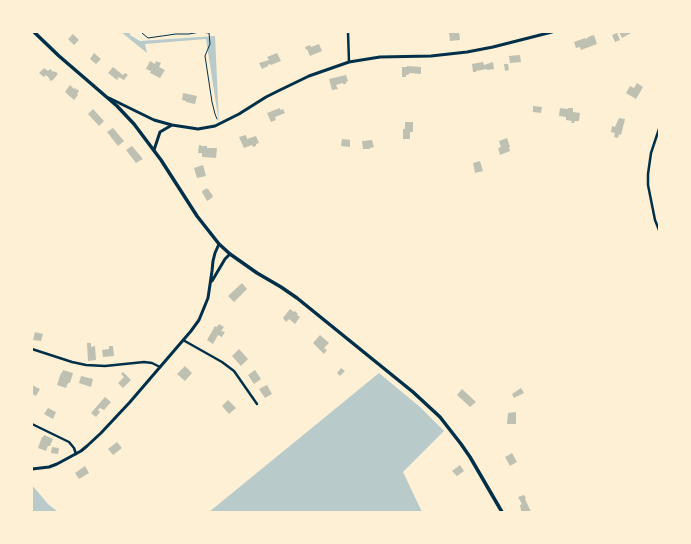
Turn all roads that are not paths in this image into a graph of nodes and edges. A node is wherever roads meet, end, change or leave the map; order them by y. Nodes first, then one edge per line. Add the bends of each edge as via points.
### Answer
1 (34, 32) edge
2 (348, 32) edge
3 (552, 32) edge
4 (349, 62) junction
5 (106, 96) junction
6 (172, 125) junction
7 (659, 129) edge
8 (154, 150) junction
9 (659, 230) edge
10 (219, 244) junction
11 (230, 254) junction
12 (211, 282) junction
13 (183, 340) junction
14 (32, 350) edge
15 (160, 368) junction
16 (257, 404) dead end
17 (32, 424) edge
18 (76, 454) junction
19 (32, 469) edge
20 (502, 512) edge

1 - 5 main road
2 - 4 street
3 - 4 street via 481,50 431,56 380,57
4 - 6 street via 316,73 278,91 215,126 198,129
5 - 6 street via 154,120
5 - 8 main road via 134,124
6 - 8 street via 160,132
7 - 9 street via 652,153 648,185
8 - 10 main road via 197,216
10 - 11 main road
10 - 12 street via 214,253
11 - 12 street
11 - 20 main road via 296,298 423,400 461,444
12 - 13 street via 199,320
13 - 15 street
13 - 16 street via 234,371
14 - 15 street via 86,365 144,362
15 - 18 street via 101,433
17 - 18 street via 69,442
18 - 19 street via 49,467

